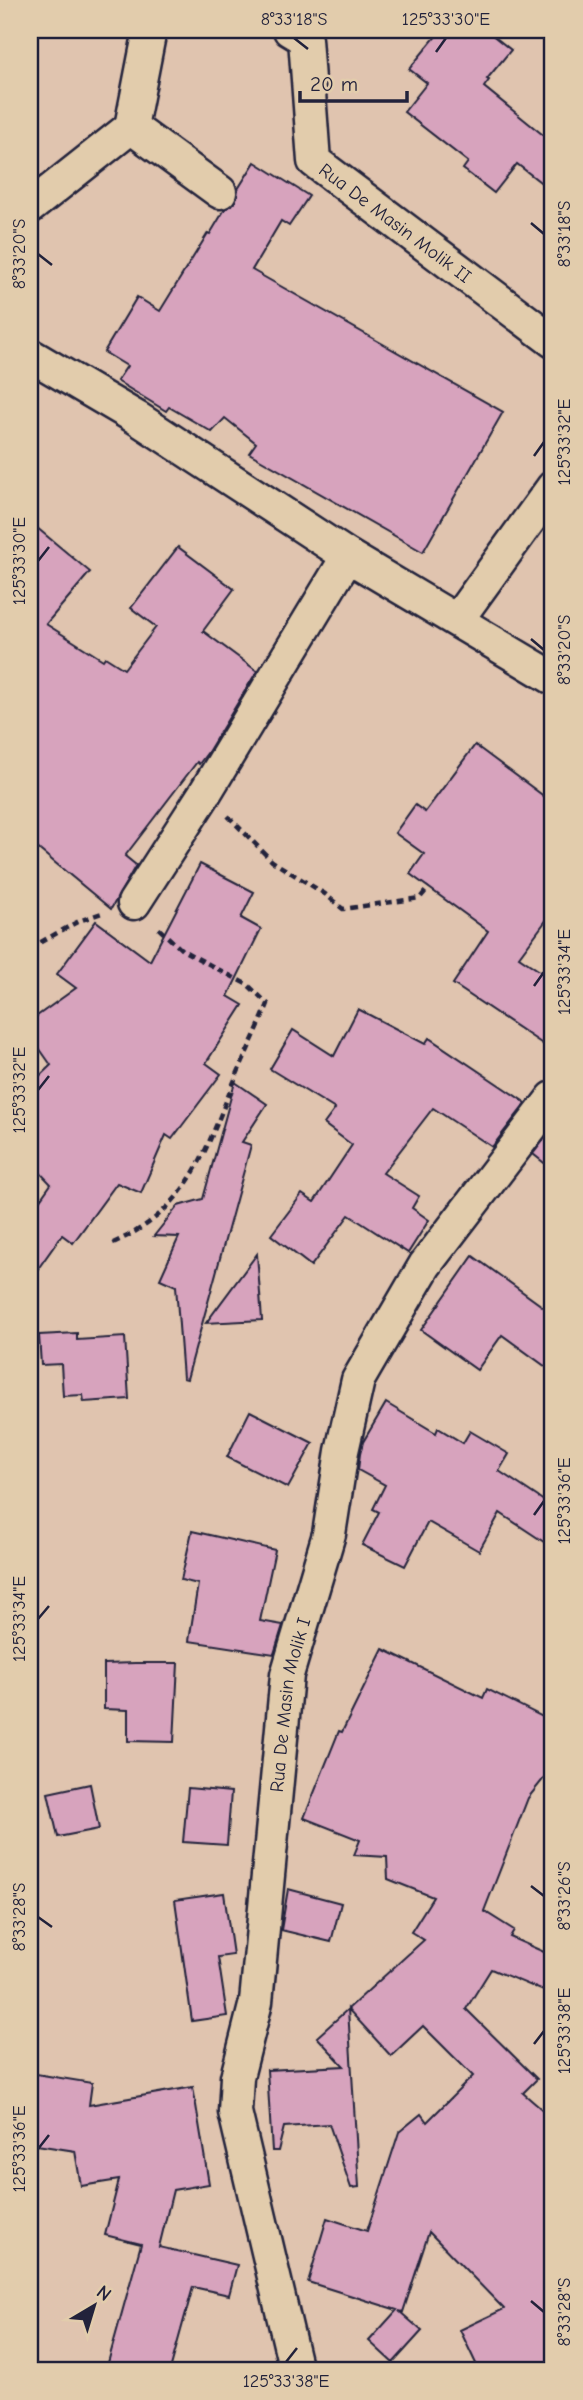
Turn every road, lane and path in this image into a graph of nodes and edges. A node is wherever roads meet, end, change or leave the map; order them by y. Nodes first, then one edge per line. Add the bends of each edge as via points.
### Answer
1 (150, 30) edge
2 (290, 30) edge
3 (131, 127) junction
4 (220, 192) dead end
5 (30, 207) edge
6 (553, 341) edge
7 (30, 355) edge
8 (553, 487) edge
9 (348, 556) junction
10 (457, 621) junction
11 (553, 678) edge
12 (205, 793) junction
13 (429, 887) dead end
14 (134, 903) junction
15 (30, 948) edge
16 (553, 1098) edge
17 (113, 1244) dead end
18 (296, 2370) edge

1 - 3 street
2 - 6 street, Rua De Masin Molik II via 305,39 314,160
3 - 4 street
3 - 5 street
7 - 9 street via 137,418
8 - 10 street
9 - 10 street
9 - 12 street
10 - 11 street
12 - 13 path via 272,861 343,909 420,898
12 - 14 street
14 - 15 path via 79,921
14 - 17 path via 182,950 248,985 268,1004 216,1130 189,1182 167,1209 139,1232
16 - 18 street, Rua De Masin Molik I via 425,1265 358,1380 329,1534 287,1675 256,2002 237,2077 235,2112

